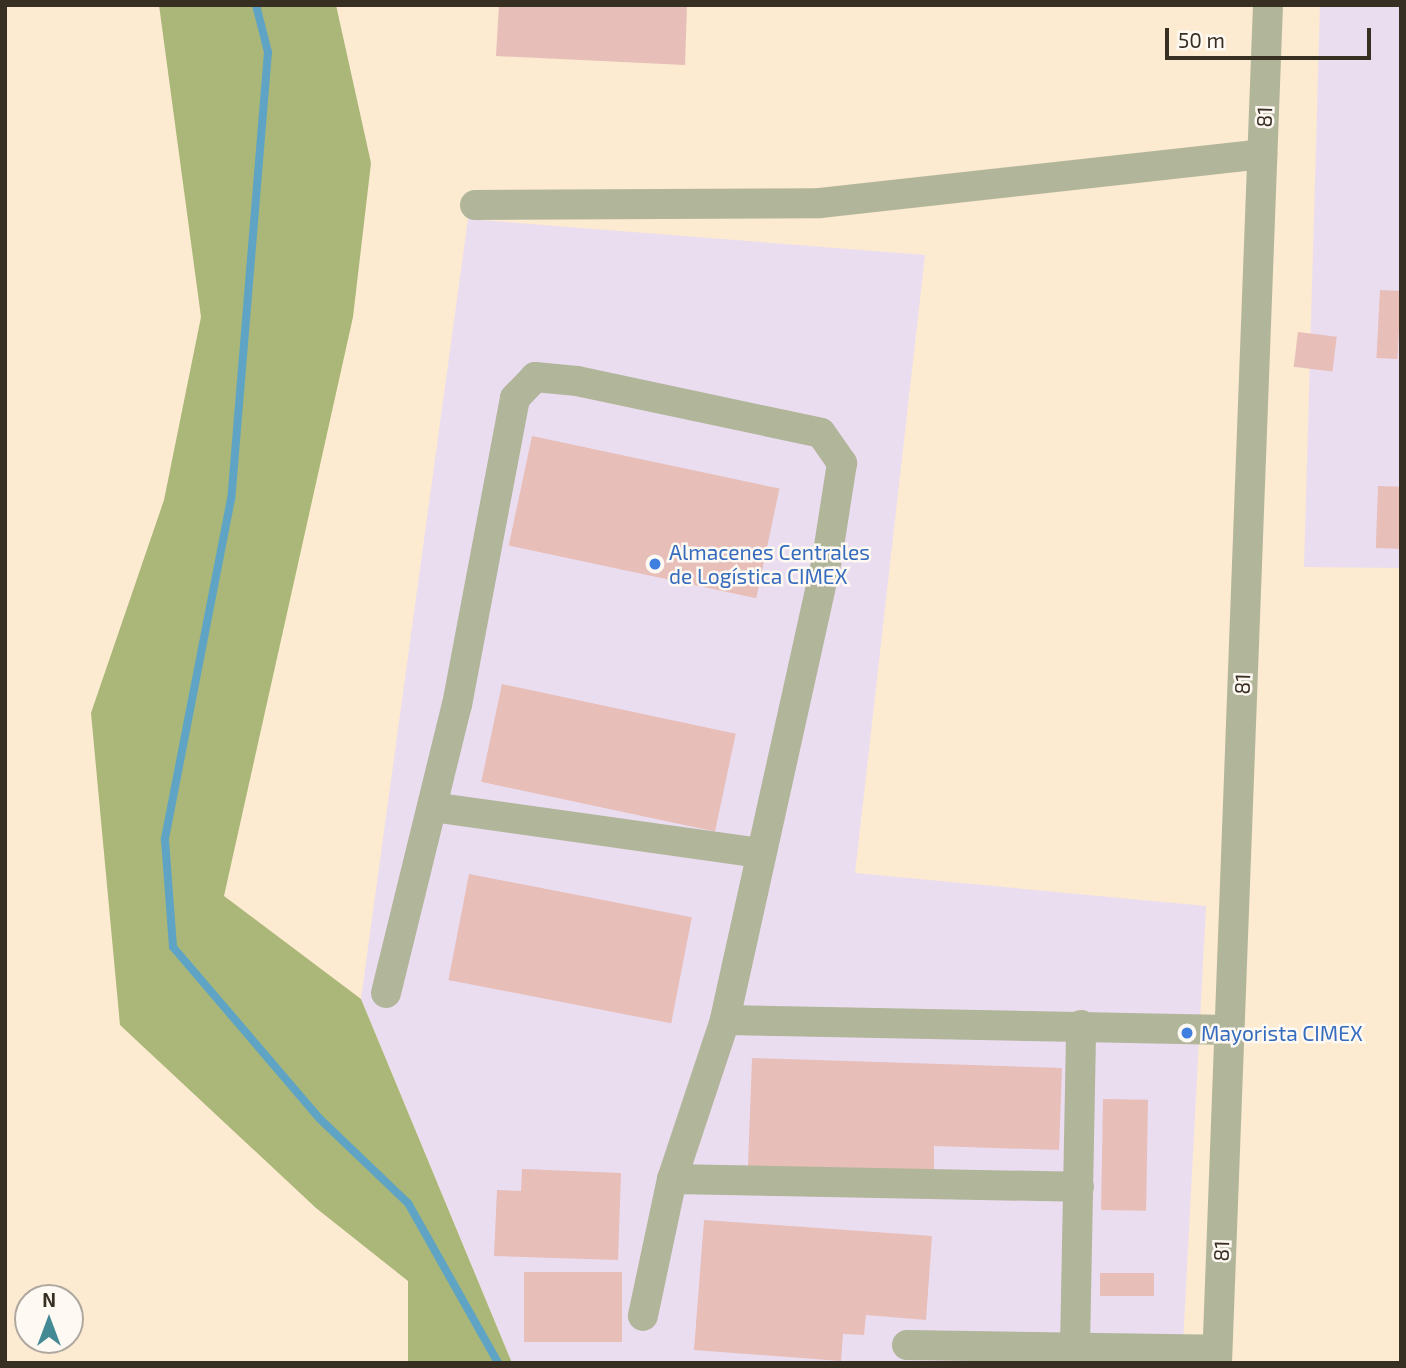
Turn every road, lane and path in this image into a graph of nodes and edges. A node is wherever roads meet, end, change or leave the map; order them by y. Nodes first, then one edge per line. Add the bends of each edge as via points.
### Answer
1 (1268, 5) edge
2 (1262, 154) junction
3 (475, 205) dead end
4 (432, 807) junction
5 (761, 853) junction
6 (386, 993) dead end
7 (725, 1020) junction
8 (1081, 1025) junction
9 (1229, 1030) junction
10 (672, 1179) junction
11 (1079, 1186) junction
12 (643, 1316) dead end
13 (907, 1345) dead end
14 (1074, 1348) junction
15 (1217, 1356) edge

1 - 2 street, 81
2 - 3 street via 820,203
2 - 9 street, 81
4 - 5 street
4 - 5 street via 457,705 515,398 535,377 577,381 821,433 842,463 827,559
4 - 6 street
5 - 7 street
7 - 8 street
7 - 10 street
8 - 9 street
8 - 11 street
9 - 15 street, 81
10 - 11 street
10 - 12 street
11 - 14 street
13 - 14 street
14 - 15 street

